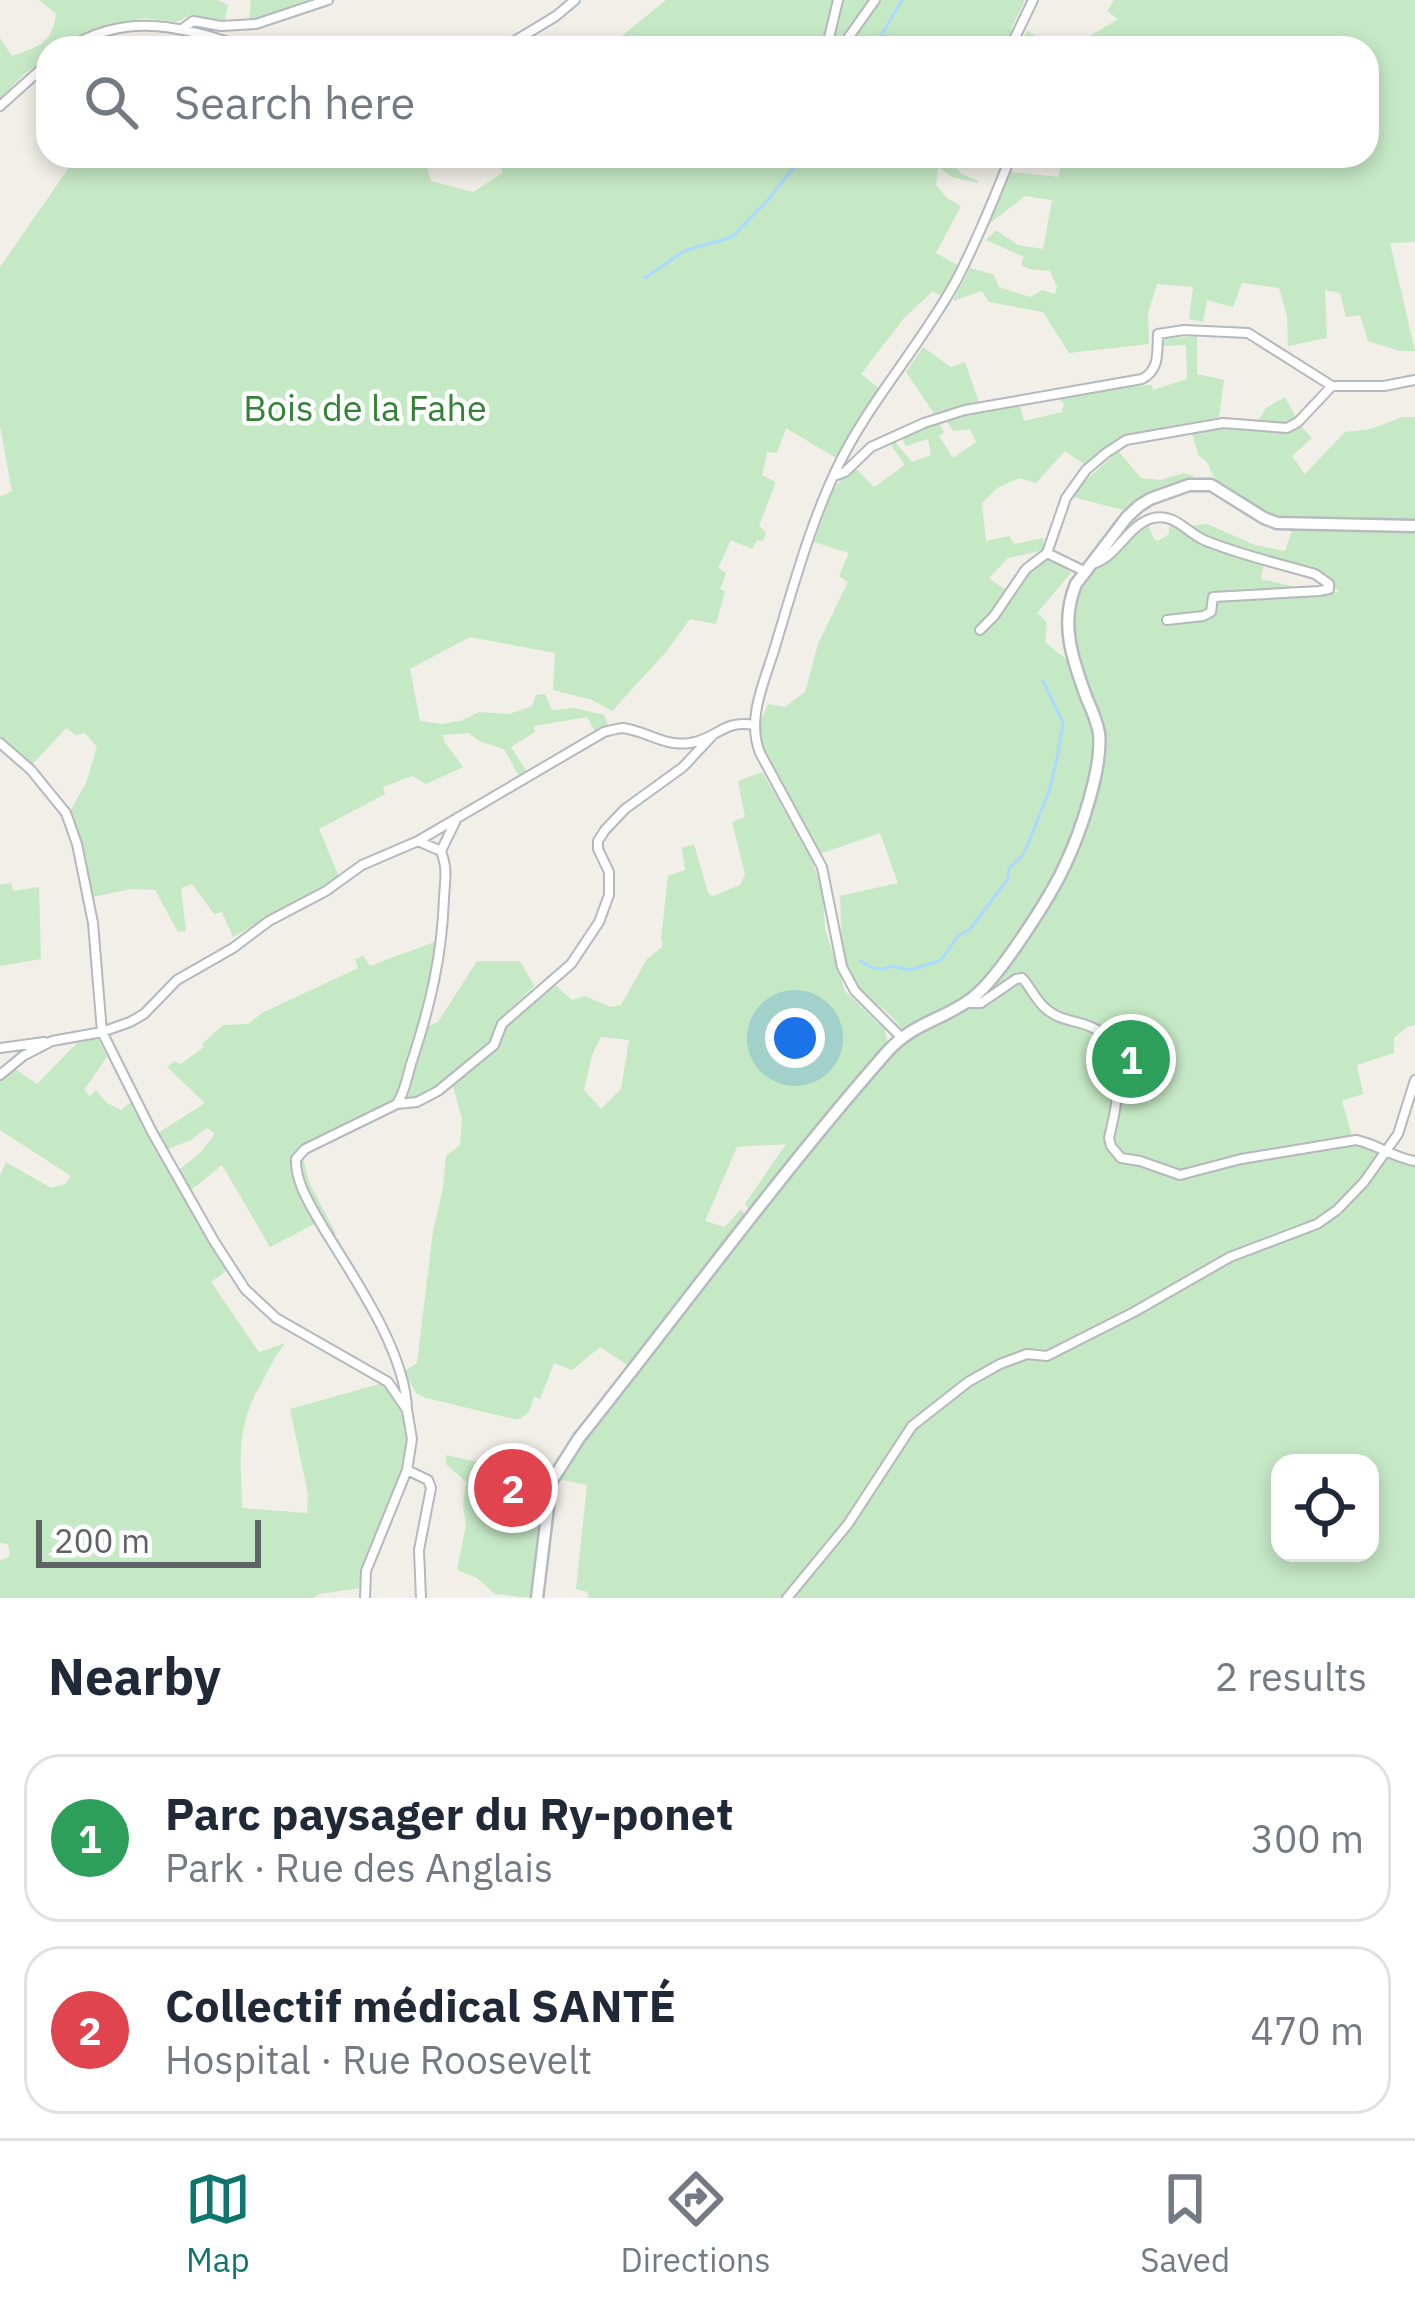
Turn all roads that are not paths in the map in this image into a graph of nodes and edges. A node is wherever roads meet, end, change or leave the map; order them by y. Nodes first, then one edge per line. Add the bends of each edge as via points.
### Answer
1 (328, 0) edge
2 (574, 0) edge
3 (838, 0) edge
4 (874, 0) edge
5 (1033, 0) edge
6 (181, 30) junction
7 (93, 36) edge
8 (203, 36) edge
9 (523, 36) edge
10 (829, 36) edge
11 (850, 36) edge
12 (1016, 36) edge
13 (36, 73) edge
14 (0, 106) edge
15 (1006, 168) edge
16 (1415, 380) edge
17 (1332, 386) junction
18 (834, 476) junction
19 (1415, 526) edge
20 (1047, 554) junction
21 (1088, 568) junction
22 (1166, 620) dead end
23 (980, 630) dead end
24 (754, 725) junction
25 (712, 736) junction
26 (0, 743) edge
27 (459, 816) junction
28 (418, 841) junction
29 (441, 851) junction
30 (966, 1003) junction
31 (102, 1032) junction
32 (901, 1037) junction
33 (52, 1041) junction
34 (0, 1048) edge
35 (0, 1075) edge
36 (1415, 1080) edge
37 (397, 1104) junction
38 (1386, 1152) junction
39 (1415, 1161) edge
40 (401, 1374) junction
41 (388, 1382) junction
42 (407, 1411) junction
43 (407, 1470) junction
44 (365, 1598) edge
45 (421, 1598) edge
46 (537, 1598) edge
47 (787, 1598) edge

1 - 6 street via 256,24 194,21
2 - 9 street
3 - 10 street
4 - 11 street
5 - 12 street
6 - 7 street via 120,27
6 - 8 street
13 - 14 street
15 - 18 street via 957,279
16 - 17 street
17 - 18 street via 1247,333 1158,334 1156,367 1142,379 965,410 872,447
17 - 20 street via 1287,428 1223,423 1126,440 1075,484
18 - 24 street
19 - 21 main road via 1277,523 1201,483 1139,506
20 - 21 street
20 - 23 street
21 - 22 street via 1142,524 1170,518 1202,539 1330,584 1213,597 1203,616
21 - 30 main road via 1071,597 1068,628 1099,734 1091,790 1056,882 994,977
24 - 25 street via 734,723
24 - 32 street via 760,753 822,866 848,981
25 - 27 street via 666,743 621,728 604,732
25 - 37 street via 598,841 609,895 571,964 438,1091
26 - 31 street via 66,813 77,844 94,923
27 - 28 street
27 - 29 street
28 - 29 street
28 - 31 street via 269,920 177,980 143,1014
29 - 37 street via 448,871 443,940
30 - 32 main road
30 - 38 street via 981,1003 1022,978 1054,1015 1101,1033 1118,1080 1109,1138 1121,1157 1180,1175 1356,1139
31 - 33 street
31 - 41 street via 245,1289 276,1318
32 - 46 main road via 817,1132 550,1482
33 - 34 street
33 - 35 street
36 - 38 street
37 - 40 street via 305,1149 296,1172
38 - 39 street
38 - 47 street via 1317,1223 1230,1257 1047,1356 1028,1354 968,1382 912,1426
40 - 41 street
40 - 42 street
41 - 42 street
42 - 43 street
43 - 44 street via 366,1571
43 - 45 street via 430,1488

